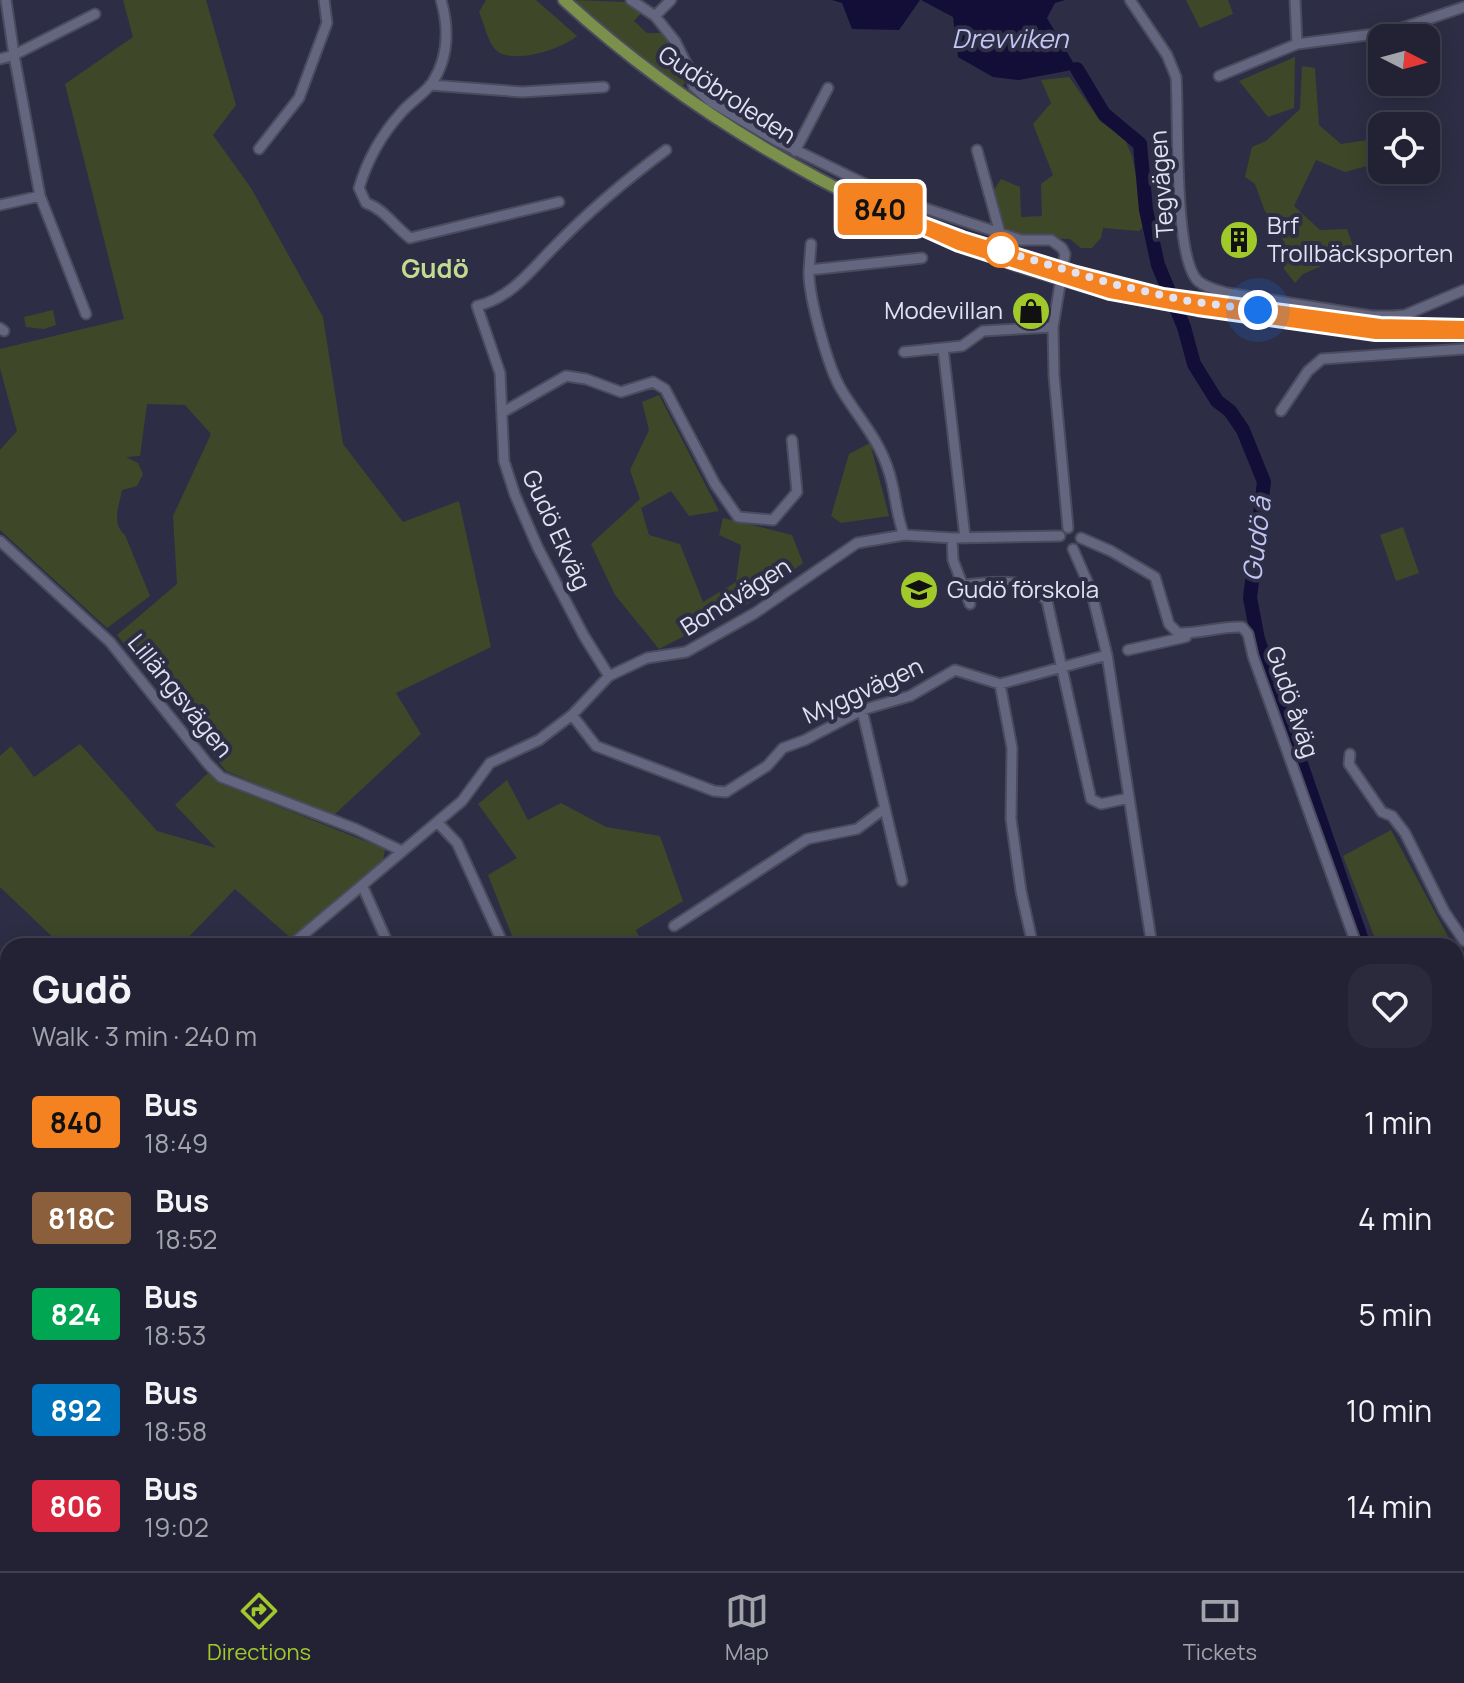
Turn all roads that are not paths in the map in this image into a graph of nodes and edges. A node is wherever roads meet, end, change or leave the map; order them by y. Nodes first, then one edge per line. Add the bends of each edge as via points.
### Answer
1 (6, 0) edge
2 (324, 0) edge
3 (441, 0) edge
4 (564, 0) edge
5 (631, 0) edge
6 (671, 0) edge
7 (1130, 0) edge
8 (1295, 0) edge
9 (1464, 7) edge
10 (95, 14) dead end
11 (655, 16) junction
12 (1297, 44) junction
13 (14, 55) junction
14 (0, 59) edge
15 (1219, 76) dead end
16 (430, 85) junction
17 (604, 87) dead end
18 (828, 88) dead end
19 (259, 149) dead end
20 (666, 150) dead end
21 (977, 150) dead end
22 (795, 151) junction
23 (40, 196) junction
24 (559, 202) dead end
25 (0, 205) edge
26 (1000, 233) junction
27 (811, 244) dead end
28 (922, 258) dead end
29 (809, 270) junction
30 (1062, 274) junction
31 (1464, 290) edge
32 (1189, 304) junction
33 (86, 314) dead end
34 (1053, 327) junction
35 (1464, 327) edge
36 (1464, 333) edge
37 (943, 348) junction
38 (1464, 349) edge
39 (904, 352) dead end
40 (1281, 411) dead end
41 (503, 412) junction
42 (792, 440) dead end
43 (1068, 528) junction
44 (904, 535) junction
45 (1060, 536) junction
46 (965, 537) junction
47 (952, 538) junction
48 (1081, 538) junction
49 (0, 541) edge
50 (1073, 549) junction
51 (962, 585) junction
52 (970, 604) dead end
53 (1197, 634) junction
54 (1128, 650) dead end
55 (1107, 655) junction
56 (1063, 667) junction
57 (609, 676) junction
58 (1000, 684) junction
59 (862, 710) junction
60 (572, 715) junction
61 (1350, 754) dead end
62 (1129, 798) junction
63 (884, 809) junction
64 (438, 823) junction
65 (402, 851) junction
66 (902, 881) dead end
67 (362, 885) junction
68 (674, 926) dead end
69 (299, 938) edge
70 (385, 938) edge
71 (500, 938) edge
72 (1031, 938) edge
73 (1151, 938) edge
74 (1354, 938) edge
75 (1462, 938) edge

1 - 13 street
2 - 19 street via 327,23 299,98
3 - 16 street via 448,25 443,61
4 - 30 main road, Gudöbroleden via 655,76 797,167 879,208
5 - 11 street
6 - 11 street
7 - 31 street, Tegvägen via 1176,77 1183,232 1197,279 1227,293 1372,316 1405,315
8 - 12 street
9 - 12 street via 1390,32
10 - 13 street
11 - 22 street via 675,41 694,87
12 - 15 street
13 - 14 street
13 - 23 street
16 - 17 street via 522,92
16 - 24 street via 400,113 364,171 359,188 366,203 410,238
18 - 22 street
20 - 41 street, Gudö Ekväg via 554,246 530,274 477,306 500,373
21 - 26 street
22 - 26 street via 894,198
23 - 25 street
23 - 33 street
26 - 30 street via 1021,240 1051,240 1065,254
27 - 29 street
28 - 29 street
29 - 44 street via 808,288 840,387 872,433 889,470
30 - 32 main road, Gudöbroleden
30 - 34 street
32 - 35 main road, Gudöbroleden via 1380,325
32 - 36 main road, Gudöbroleden via 1376,333
34 - 37 street via 983,331 962,346
34 - 43 street
37 - 39 street
37 - 46 street
38 - 40 street via 1322,359
41 - 42 street via 566,376 621,392 653,382 665,389 738,517 773,520 797,492
41 - 57 street, Gudö Ekväg via 505,469 515,495 538,548
43 - 45 street
43 - 48 street via 1076,529
44 - 47 street, Bondvägen
44 - 57 street, Bondvägen via 857,543 755,613 686,652 647,658
45 - 46 street, Bondvägen
45 - 50 street via 1065,547
46 - 47 street, Bondvägen
47 - 51 street
48 - 50 street
48 - 53 street via 1155,577 1169,624 1178,633
49 - 65 street, Lillängsvägen via 110,642 221,777
50 - 55 street via 1091,590
51 - 52 street
51 - 56 street via 1016,581 1036,588 1047,601
53 - 54 street
53 - 74 street, Gudö åväg via 1225,626 1242,627 1248,634
55 - 56 street
55 - 62 street
56 - 58 street
56 - 62 street via 1091,799 1101,804
57 - 60 street, Bondvägen
58 - 59 street, Myggvägen via 955,670 910,696
58 - 72 street via 1012,748 1011,819
59 - 60 street, Myggvägen via 783,748 767,766 726,792 596,746
59 - 63 street
60 - 64 street, Bondvägen via 539,740 490,763
61 - 75 street via 1349,764 1382,812 1405,833
62 - 73 street
63 - 66 street
63 - 68 street via 857,829 805,840
64 - 65 street, Bondvägen
64 - 71 street via 457,843
65 - 67 street, Bondvägen
67 - 69 street, Bondvägen
67 - 70 street

